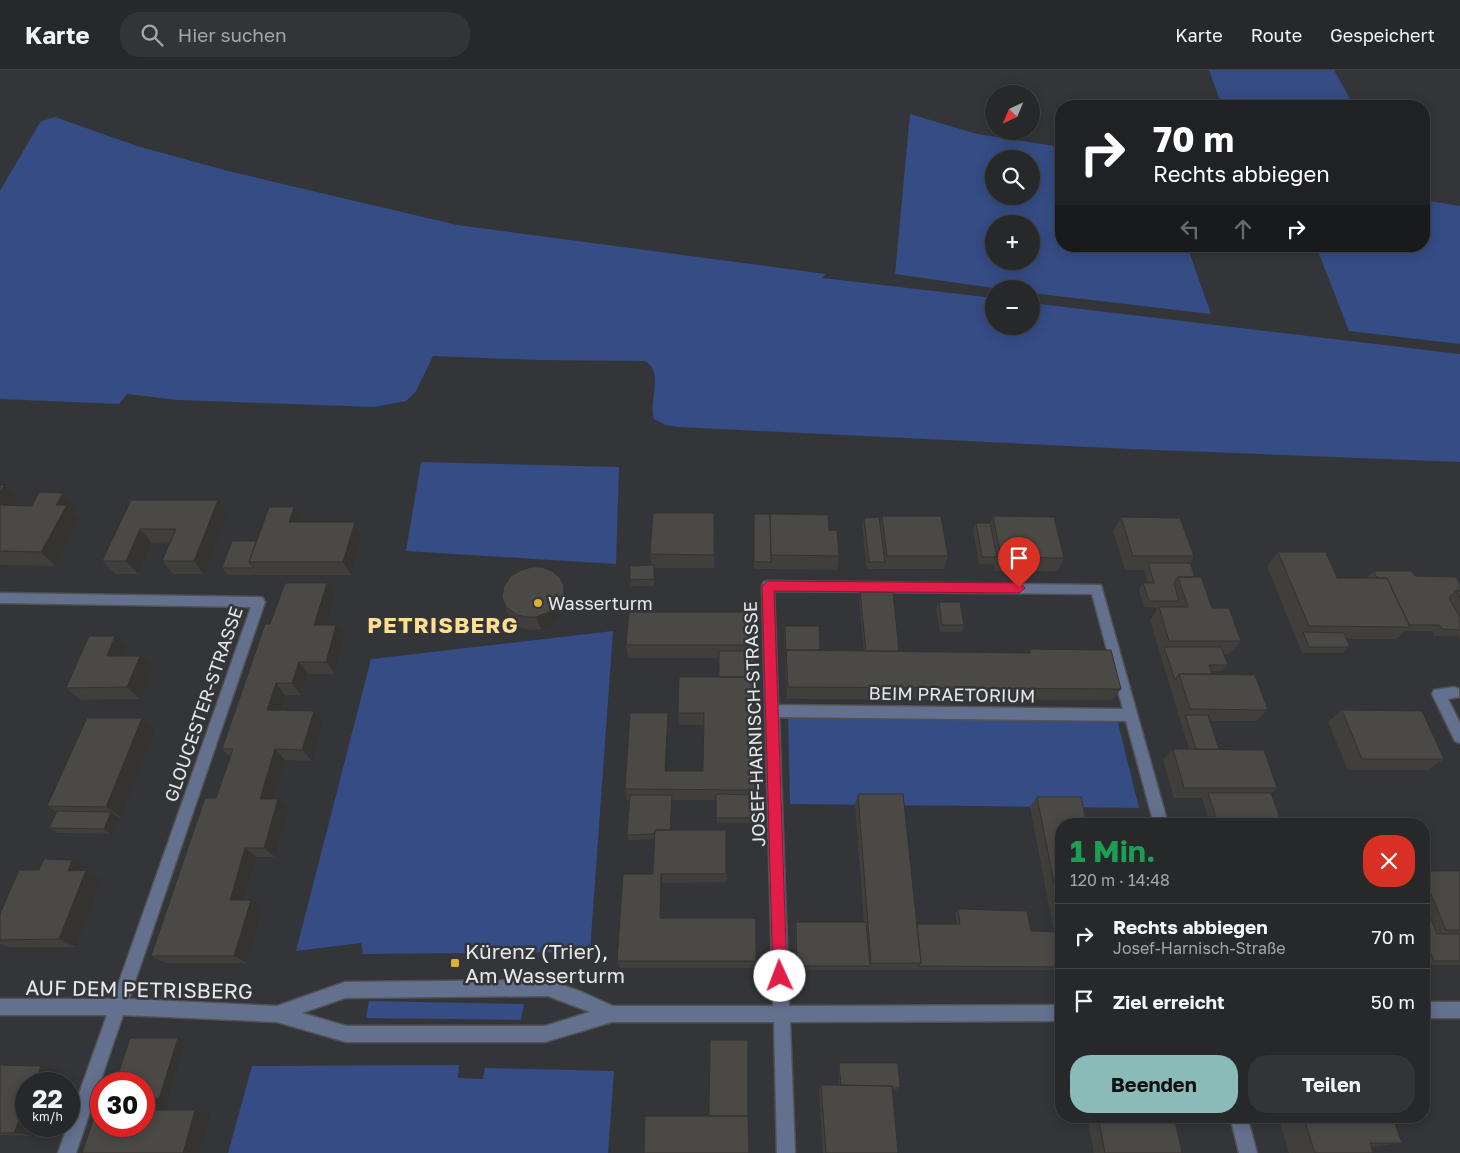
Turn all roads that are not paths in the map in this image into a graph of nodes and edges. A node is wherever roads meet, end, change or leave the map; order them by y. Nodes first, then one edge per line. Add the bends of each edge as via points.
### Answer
1 (0, 598) edge
2 (1454, 693) dead end
3 (772, 711) junction
4 (1132, 715) junction
5 (1460, 736) edge
6 (1159, 818) edge
7 (0, 1007) edge
8 (119, 1007) junction
9 (1430, 1010) edge
10 (1460, 1010) edge
11 (1055, 1013) edge
12 (277, 1014) junction
13 (612, 1014) junction
14 (781, 1014) junction
15 (1240, 1123) edge
16 (67, 1153) edge
17 (786, 1153) edge
18 (1248, 1153) edge

1 - 8 street, GLOUCESTER-STRASSE via 259,602
2 - 5 street via 1439,694
3 - 4 street, BEIM PRAETORIUM
3 - 4 street, JOSEF-HARNISCH-STRASSE via 768,586 1097,588
3 - 14 street, JOSEF-HARNISCH-STRASSE
4 - 6 street, JOSEF-HARNISCH-STRASSE
7 - 8 street, AUF DEM PETRISBERG
8 - 12 street, AUF DEM PETRISBERG
8 - 16 street
9 - 10 street
11 - 14 street, AUF DEM PETRISBERG
12 - 13 street, AUF DEM PETRISBERG via 346,1034 545,1034
12 - 13 street, AUF DEM PETRISBERG via 344,990 548,988
13 - 14 street, AUF DEM PETRISBERG
14 - 17 street, JOSEF-HARNISCH-STRASSE
15 - 18 street

